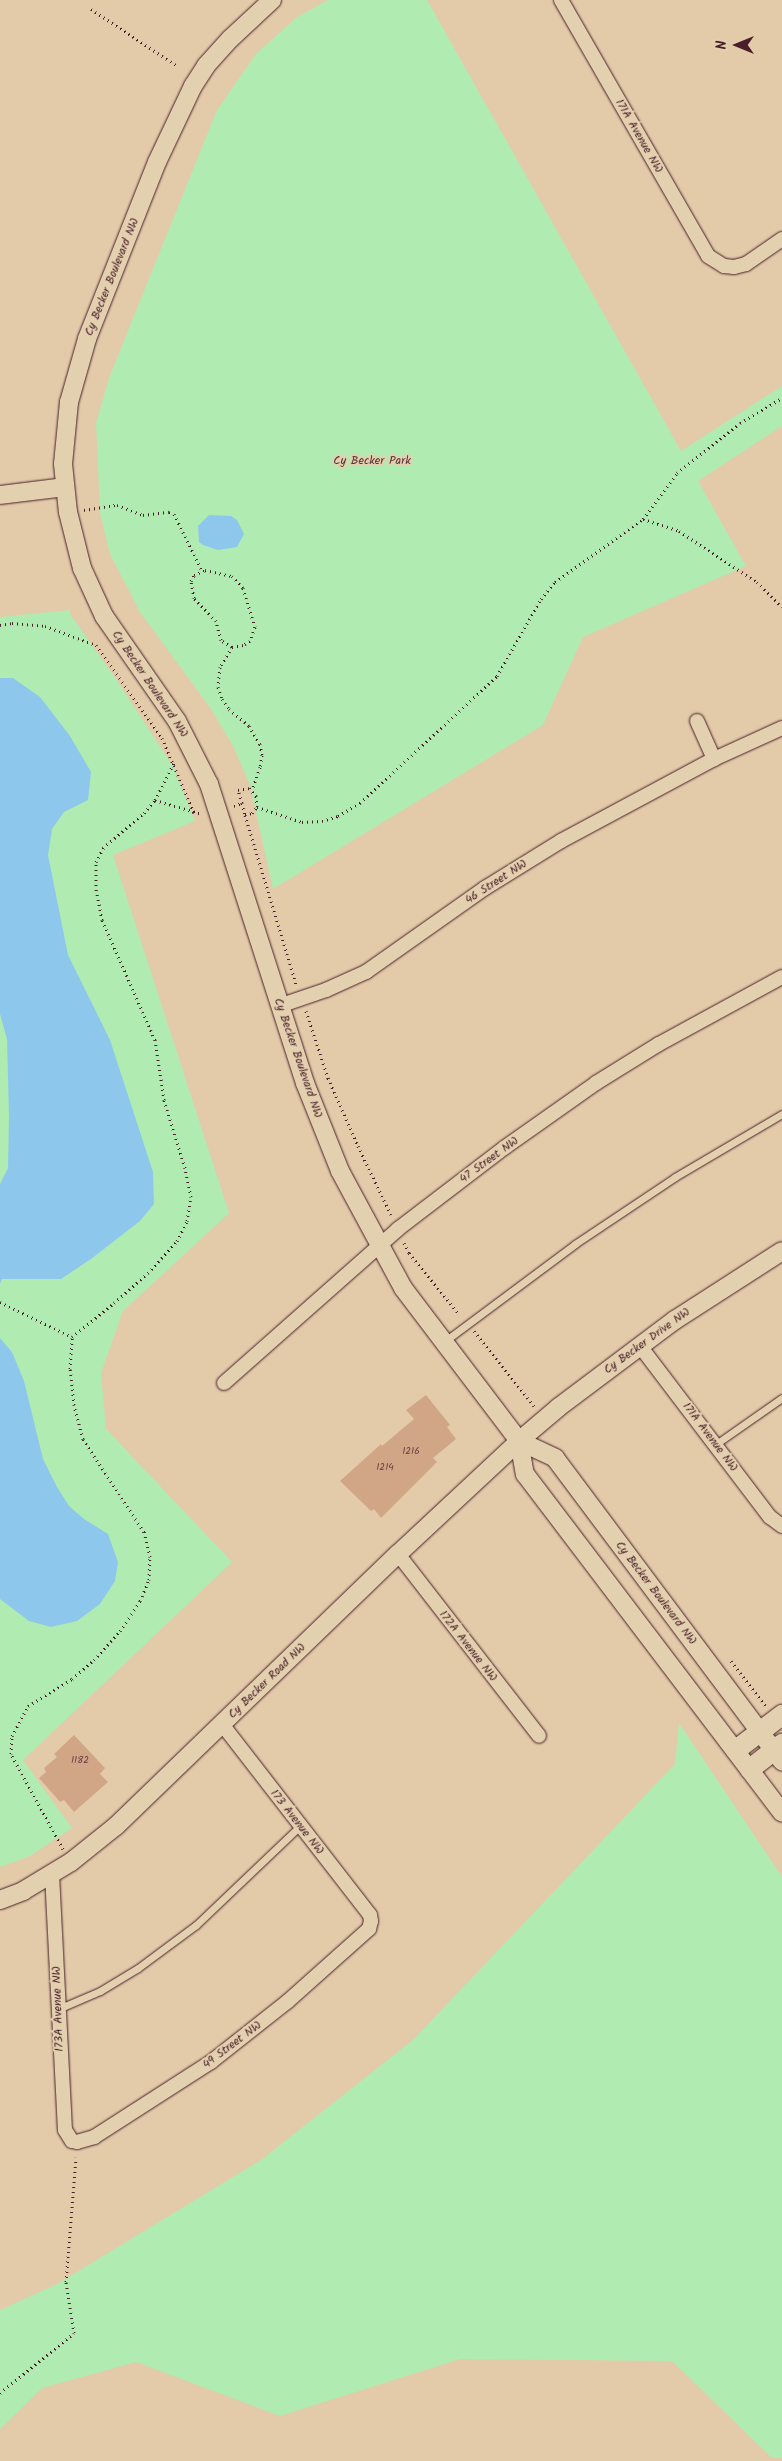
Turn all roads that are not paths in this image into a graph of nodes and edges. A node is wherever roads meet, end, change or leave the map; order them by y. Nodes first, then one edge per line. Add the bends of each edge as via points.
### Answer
1 (272, 0) edge
2 (561, 0) edge
3 (782, 239) edge
4 (65, 487) junction
5 (0, 495) edge
6 (697, 721) dead end
7 (782, 728) edge
8 (714, 759) junction
9 (782, 977) edge
10 (279, 1006) junction
11 (782, 1114) edge
12 (378, 1245) junction
13 (782, 1251) edge
14 (444, 1342) junction
15 (640, 1346) junction
16 (224, 1383) dead end
17 (782, 1398) edge
18 (519, 1441) junction
19 (716, 1444) junction
20 (782, 1526) edge
21 (398, 1554) junction
22 (779, 1717) edge
23 (222, 1724) junction
24 (760, 1732) junction
25 (539, 1736) dead end
26 (736, 1750) junction
27 (779, 1751) edge
28 (750, 1768) junction
29 (782, 1813) edge
30 (300, 1826) junction
31 (52, 1874) junction
32 (0, 1900) edge
33 (371, 1921) joint
34 (58, 2009) junction
35 (75, 2141) joint

1 - 4 street, Cy Becker Boulevard NW via 230,38 206,66 175,121 157,162 76,371 64,435
2 - 3 street, 171A Avenue NW via 708,256 724,266 734,267 746,264
4 - 5 street
4 - 10 street, Cy Becker Boulevard NW via 82,568 92,594 177,721 219,811
6 - 8 street
7 - 8 street, 46 Street NW
8 - 10 street, 46 Street NW via 552,846 485,888 366,972
9 - 12 street, 47 Street NW via 659,1044 596,1083 504,1148
10 - 12 street, Cy Becker Boulevard NW via 340,1171
11 - 14 lane via 675,1177 575,1244
12 - 14 street, Cy Becker Boulevard NW via 403,1288
12 - 16 street, 47 Street NW
13 - 15 street, Cy Becker Drive NW
14 - 18 street, Cy Becker Boulevard NW
15 - 18 street, Cy Becker Drive NW via 599,1375
15 - 19 street, 171A Avenue NW
17 - 19 lane
18 - 21 street, Cy Becker Road NW
18 - 24 street, Cy Becker Boulevard NW via 555,1458
18 - 26 street, Cy Becker Boulevard NW via 525,1474
19 - 20 street, 171A Avenue NW via 770,1517
21 - 23 street, Cy Becker Road NW
21 - 25 street, 172A Avenue NW
22 - 24 main road
23 - 30 street, 173 Avenue NW
23 - 31 street, Cy Becker Road NW via 116,1826
24 - 26 main road
24 - 27 street, Cy Becker Boulevard NW
26 - 28 street, Cy Becker Boulevard NW
27 - 28 main road
28 - 29 street, Cy Becker Boulevard NW
30 - 33 street, 173 Avenue NW via 366,1910
30 - 34 lane via 196,1924 138,1968 100,1992
31 - 32 street, Cy Becker Road NW
31 - 34 street, 173A Avenue NW
33 - 35 street, 49 Street NW via 369,1928 287,2002 211,2062 94,2137
34 - 35 street, 173A Avenue NW via 64,2130

